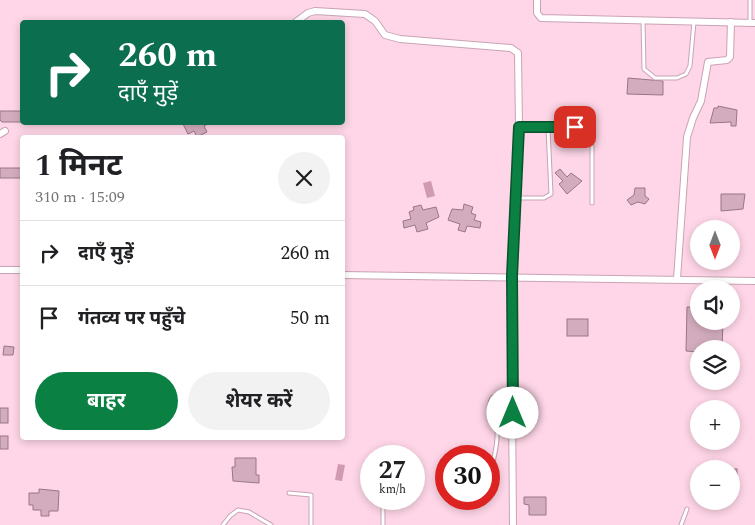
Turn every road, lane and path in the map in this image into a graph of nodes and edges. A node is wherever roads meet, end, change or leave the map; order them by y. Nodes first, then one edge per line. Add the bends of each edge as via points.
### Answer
1 (537, 0) edge
2 (750, 0) edge
3 (298, 20) edge
4 (643, 20) junction
5 (694, 21) junction
6 (731, 22) junction
7 (752, 23) edge
8 (519, 127) junction
9 (548, 128) junction
10 (514, 198) junction
11 (592, 203) dead end
12 (0, 270) edge
13 (20, 270) edge
14 (345, 275) edge
15 (512, 276) junction
16 (677, 279) junction
17 (755, 281) edge
18 (513, 394) junction
19 (496, 445) edge
20 (289, 493) dead end
21 (688, 509) dead end
22 (383, 510) edge
23 (223, 525) edge
24 (271, 525) edge
25 (311, 525) edge
26 (383, 525) edge
27 (513, 525) edge
28 (681, 525) edge

1 - 4 street via 537,13 541,18
2 - 7 lane
3 - 8 street via 308,12 316,11 365,14 385,34 400,39 516,50 520,66
4 - 5 street
4 - 5 lane via 644,69 655,78 677,78 686,74 690,66
5 - 6 street
6 - 7 street
6 - 16 street via 730,57 708,62 701,102 689,127
8 - 9 lane
8 - 10 street
9 - 10 lane via 551,194 544,198
9 - 11 lane via 575,127 585,130 591,138
10 - 15 street
12 - 13 street
14 - 15 street
15 - 16 street
15 - 18 street
16 - 17 street
18 - 19 lane via 491,400 490,409 497,429
18 - 27 street
20 - 25 lane via 311,495
21 - 28 lane
22 - 26 lane
23 - 24 lane via 234,512 243,510

